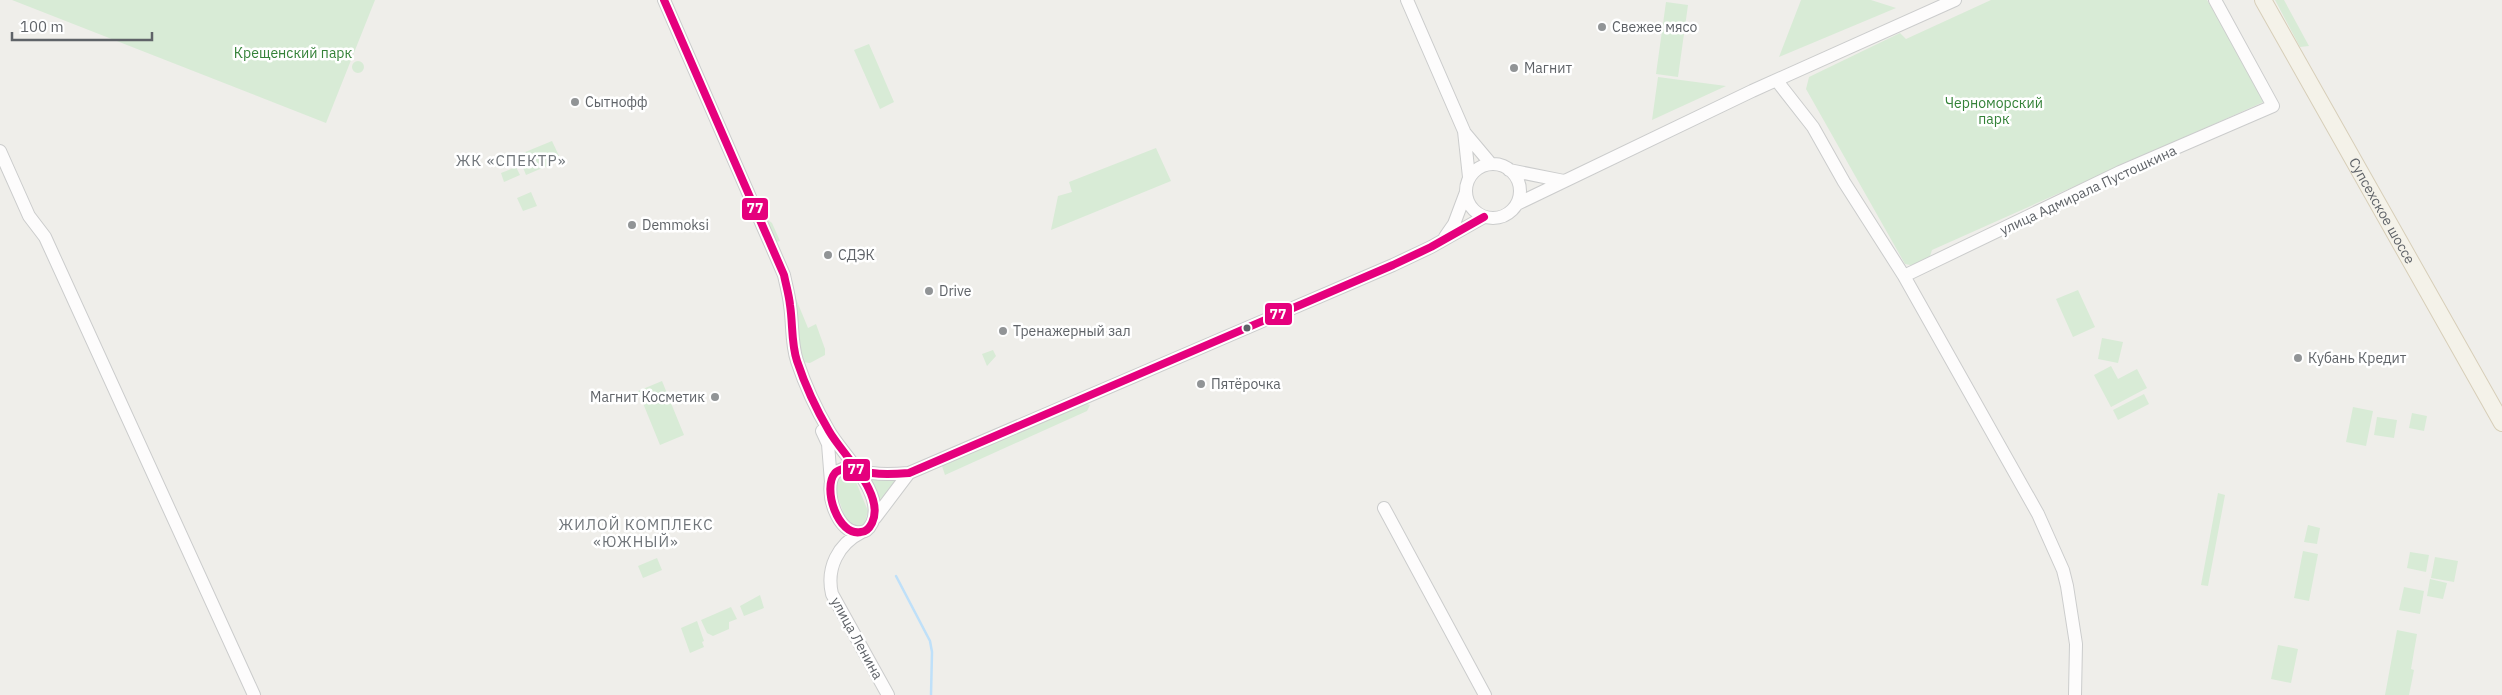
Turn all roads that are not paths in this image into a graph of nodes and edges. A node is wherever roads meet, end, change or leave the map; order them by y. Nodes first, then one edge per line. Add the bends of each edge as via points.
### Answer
1 (655, 0) edge
2 (664, 0) edge
3 (1407, 0) edge
4 (1956, 0) edge
5 (2215, 0) edge
6 (2263, 0) edge
7 (1777, 81) junction
8 (1464, 132) junction
9 (0, 151) edge
10 (1491, 164) junction
11 (1509, 170) junction
12 (1469, 178) junction
13 (1564, 181) junction
14 (1466, 192) junction
15 (1517, 204) junction
16 (1484, 218) junction
17 (1444, 239) junction
18 (1904, 276) junction
19 (2502, 422) edge
20 (857, 470) junction
21 (909, 473) junction
22 (831, 482) junction
23 (1384, 508) dead end
24 (875, 518) junction
25 (840, 521) junction
26 (862, 532) junction
27 (844, 545) junction
28 (254, 695) edge
29 (888, 695) edge
30 (1485, 695) edge
31 (2075, 695) edge

1 - 22 street via 780,277 794,363 828,444
2 - 20 street via 784,276 791,306 792,344 801,371 828,429
3 - 8 street
4 - 7 street
5 - 18 street, улица Адмирала Пустошкина via 2273,106 2120,172
6 - 19 main road, Супсехское шоссе
7 - 13 street
7 - 18 street via 1813,127
8 - 10 street
8 - 12 street
9 - 28 street via 30,216 45,237
10 - 11 street
10 - 12 street
11 - 13 street
11 - 15 street via 1518,179 1520,192
12 - 14 street
13 - 15 street
14 - 16 street via 1466,199 1473,210
14 - 17 street via 1454,224
15 - 16 street via 1503,217
16 - 17 street
17 - 21 street via 1393,265
18 - 31 street via 2038,514 2063,570 2076,644
20 - 21 street
20 - 22 street via 844,468
20 - 24 street via 871,495
21 - 24 street
22 - 25 street via 832,501
23 - 30 street
24 - 26 street
25 - 26 street via 854,532
25 - 27 street
26 - 27 street
27 - 29 street, улица Ленина via 829,579 832,594

